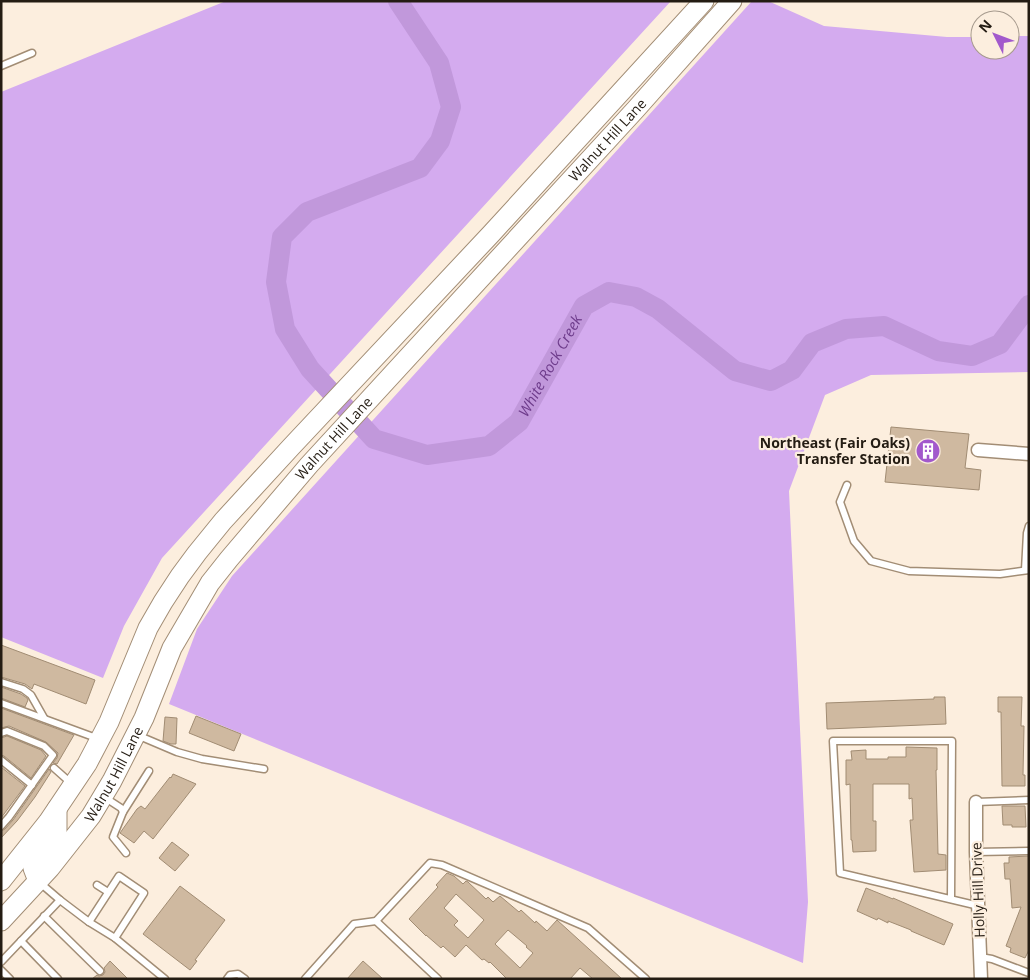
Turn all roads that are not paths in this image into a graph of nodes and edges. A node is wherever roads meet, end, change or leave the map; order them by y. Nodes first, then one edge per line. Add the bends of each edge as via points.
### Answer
1 (704, 1) edge
2 (732, 1) edge
3 (32, 53) dead end
4 (1, 66) edge
5 (978, 450) dead end
6 (1029, 454) edge
7 (847, 485) dead end
8 (1029, 526) edge
9 (1027, 570) edge
10 (1, 682) edge
11 (1, 703) edge
12 (44, 718) junction
13 (1, 733) edge
14 (100, 739) junction
15 (132, 743) junction
16 (1, 760) edge
17 (54, 768) dead end
18 (264, 769) dead end
19 (149, 771) dead end
20 (73, 785) junction
21 (32, 786) junction
22 (103, 796) junction
23 (1029, 800) edge
24 (976, 802) joint
25 (57, 809) junction
26 (123, 812) junction
27 (1, 826) edge
28 (1029, 851) edge
29 (976, 852) junction
30 (126, 853) dead end
31 (1, 881) edge
32 (38, 881) junction
33 (97, 884) dead end
34 (108, 892) junction
35 (951, 899) junction
36 (60, 900) junction
37 (979, 906) junction
38 (44, 916) junction
39 (1, 921) edge
40 (376, 921) junction
41 (89, 922) junction
42 (116, 938) junction
43 (21, 941) junction
44 (980, 957) junction
45 (1, 962) edge
46 (1, 970) edge
47 (100, 971) dead end
48 (1029, 973) edge
49 (10, 979) edge
50 (58, 979) edge
51 (165, 979) edge
52 (227, 979) edge
53 (245, 979) edge
54 (305, 979) edge
55 (438, 979) edge
56 (646, 979) edge
57 (981, 979) edge

1 - 14 main road, Walnut Hill Lane via 213,534 180,576 148,628
2 - 15 main road, Walnut Hill Lane via 309,464 210,583 172,648
3 - 4 lane
5 - 6 street
7 - 9 lane via 840,502 854,541 871,561 909,571 1000,574
8 - 9 lane
10 - 12 lane via 31,695
11 - 12 lane
12 - 14 lane
13 - 21 lane via 6,731 44,746 53,755
14 - 15 main road
14 - 20 main road, Walnut Hill Lane
15 - 18 lane
15 - 22 main road, Walnut Hill Lane
16 - 21 lane
17 - 20 lane
19 - 26 lane
20 - 25 main road, Walnut Hill Lane
21 - 27 lane
22 - 26 lane
22 - 32 main road, Walnut Hill Lane
23 - 24 lane
24 - 29 street, Holly Hill Drive
25 - 31 main road, Walnut Hill Lane
25 - 32 main road via 57,833 33,868
26 - 30 lane via 113,837
28 - 29 lane
29 - 37 street, Holly Hill Drive
32 - 36 lane
32 - 39 main road, Walnut Hill Lane
33 - 34 lane
34 - 41 lane
34 - 42 lane via 119,876 144,892
35 - 35 lane via 840,873 833,741 952,741
35 - 37 lane
36 - 38 lane
36 - 41 lane
37 - 44 street, Holly Hill Drive
38 - 43 lane
38 - 47 lane
40 - 54 lane via 354,924
40 - 55 lane
40 - 56 lane via 430,864 442,865 588,928
41 - 42 lane
42 - 51 lane
43 - 45 lane
43 - 50 lane
44 - 48 lane
44 - 57 street, Holly Hill Drive
46 - 49 lane
52 - 53 lane via 238,974

